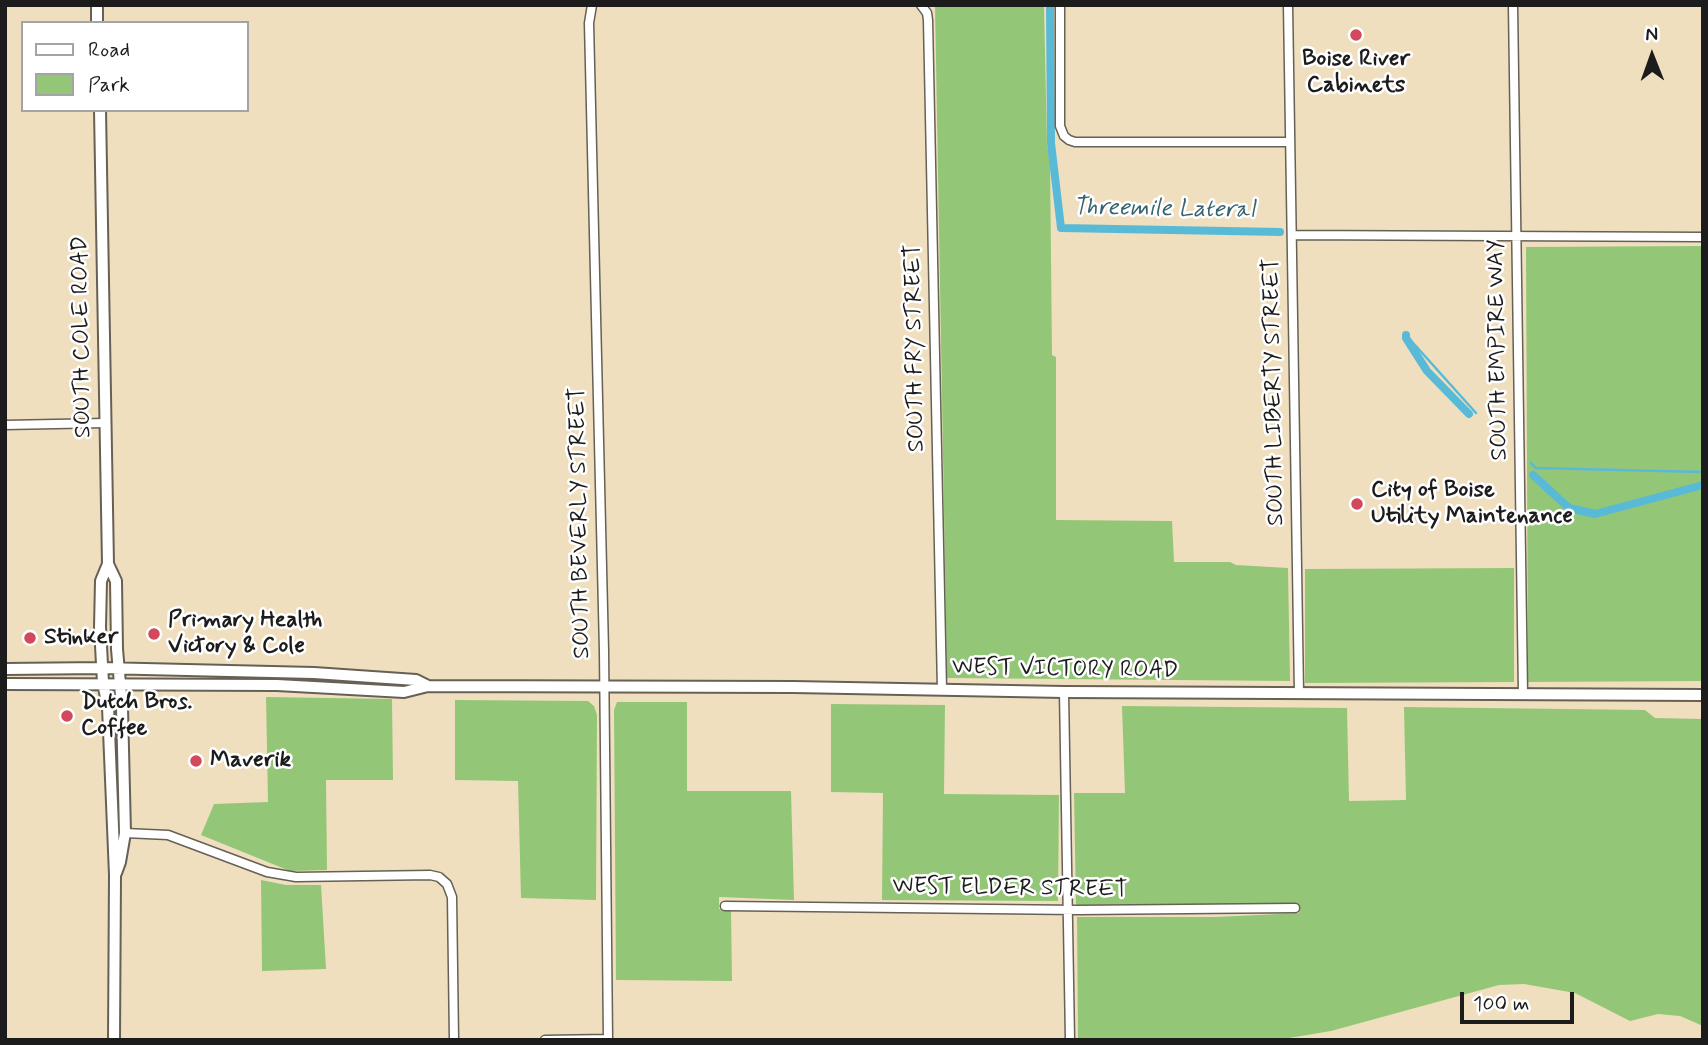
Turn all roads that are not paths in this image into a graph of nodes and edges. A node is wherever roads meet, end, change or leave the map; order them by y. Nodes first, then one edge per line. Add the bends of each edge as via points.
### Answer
1 (592, 5) edge
2 (1060, 5) edge
3 (1288, 5) edge
4 (1513, 5) edge
5 (921, 6) edge
6 (100, 112) edge
7 (1290, 142) junction
8 (1292, 235) junction
9 (1516, 236) junction
10 (1703, 237) edge
11 (106, 424) junction
12 (5, 425) edge
13 (108, 564) junction
14 (102, 668) junction
15 (118, 668) junction
16 (5, 669) edge
17 (388, 678) junction
18 (103, 683) junction
19 (5, 684) edge
20 (120, 684) junction
21 (428, 686) junction
22 (344, 688) junction
23 (603, 688) junction
24 (942, 690) junction
25 (1064, 692) junction
26 (1299, 693) junction
27 (1523, 694) junction
28 (1703, 695) edge
29 (111, 807) junction
30 (125, 833) junction
31 (114, 875) junction
32 (725, 906) dead end
33 (1295, 908) dead end
34 (1069, 909) junction
35 (608, 1039) edge
36 (114, 1040) edge
37 (454, 1040) edge
38 (545, 1040) edge
39 (1070, 1040) edge

1 - 23 street, SOUTH BEVERLY STREET
2 - 7 street via 1060,126 1064,136 1075,142
3 - 7 street, SOUTH LIBERTY STREET
4 - 9 street, SOUTH EMPIRE WAY
5 - 24 street, SOUTH FRY STREET via 928,20
6 - 11 main road, SOUTH COLE ROAD
7 - 8 street, SOUTH LIBERTY STREET
8 - 9 street
8 - 26 street, SOUTH LIBERTY STREET
9 - 10 street
9 - 27 street, SOUTH EMPIRE WAY
11 - 12 street
11 - 13 main road, SOUTH COLE ROAD
13 - 14 main road, SOUTH COLE ROAD via 102,582
13 - 15 main road, SOUTH COLE ROAD via 116,581
14 - 15 main road, WEST VICTORY ROAD
14 - 16 main road, WEST VICTORY ROAD
14 - 18 main road, SOUTH COLE ROAD
15 - 17 main road, WEST VICTORY ROAD
15 - 20 main road, SOUTH COLE ROAD
17 - 21 main road, WEST VICTORY ROAD via 416,680
17 - 22 main road, WEST VICTORY ROAD via 384,684
18 - 19 main road, WEST VICTORY ROAD
18 - 20 main road, WEST VICTORY ROAD
18 - 29 main road, SOUTH COLE ROAD
20 - 22 main road, WEST VICTORY ROAD
20 - 30 main road, SOUTH COLE ROAD
21 - 22 main road, WEST VICTORY ROAD via 404,692
21 - 23 main road, WEST VICTORY ROAD
23 - 24 main road, WEST VICTORY ROAD
23 - 35 street, SOUTH BEVERLY STREET
24 - 25 main road, WEST VICTORY ROAD
25 - 26 main road, WEST VICTORY ROAD
25 - 34 street
26 - 27 main road, WEST VICTORY ROAD
27 - 28 main road, WEST VICTORY ROAD
29 - 30 main road, SOUTH COLE ROAD
29 - 31 main road, SOUTH COLE ROAD
30 - 31 main road, SOUTH COLE ROAD
30 - 37 street via 175,837 267,872 296,877 439,877 452,897
31 - 36 main road, SOUTH COLE ROAD
32 - 34 street, WEST ELDER STREET
33 - 34 street, WEST ELDER STREET
34 - 39 street
35 - 38 street

